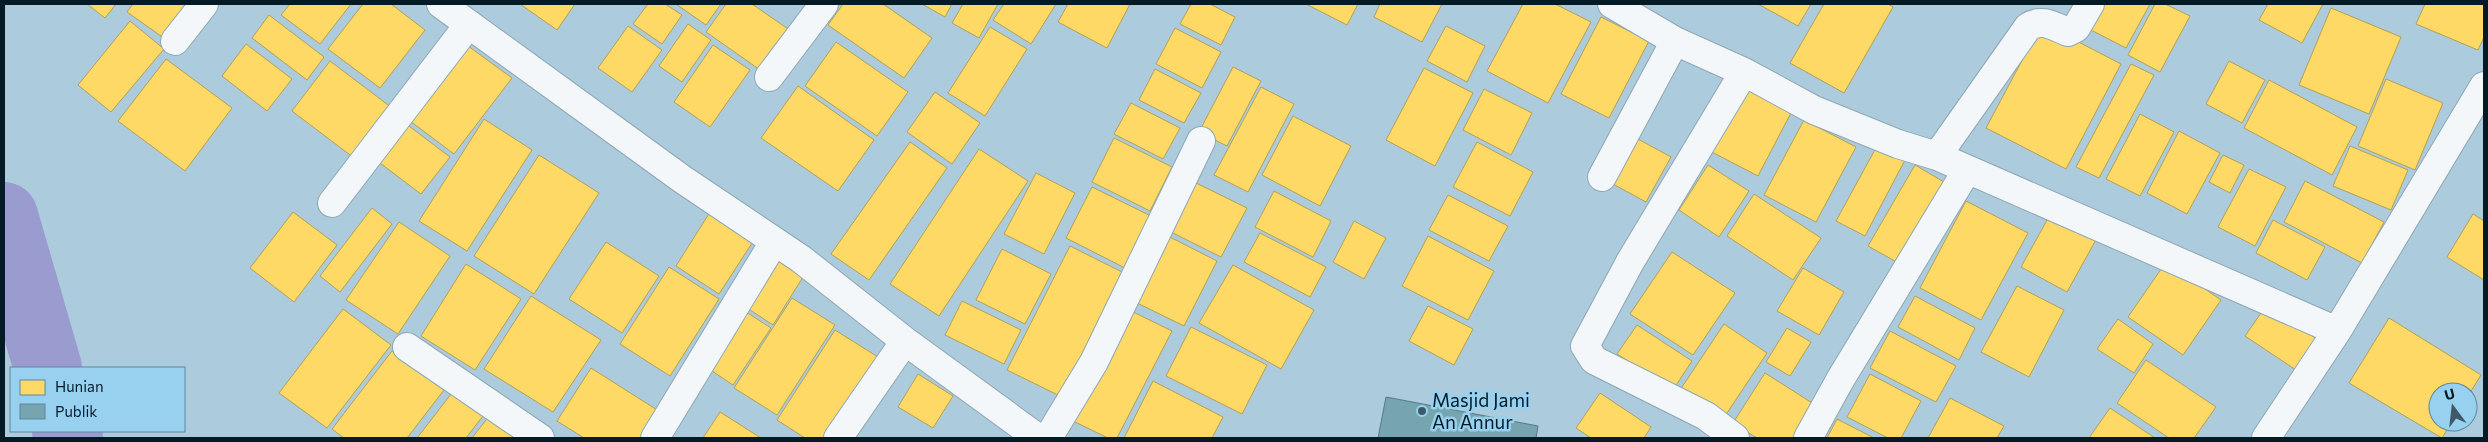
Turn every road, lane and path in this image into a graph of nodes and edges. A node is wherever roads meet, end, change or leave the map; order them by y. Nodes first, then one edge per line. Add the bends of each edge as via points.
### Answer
1 (204, 4) edge
2 (441, 4) edge
3 (824, 4) edge
4 (1612, 4) edge
5 (2090, 4) edge
6 (469, 24) junction
7 (1675, 40) junction
8 (175, 41) dead end
9 (1744, 72) junction
10 (769, 77) dead end
11 (2484, 86) edge
12 (1201, 141) dead end
13 (1937, 156) junction
14 (1967, 170) junction
15 (1602, 177) dead end
16 (332, 203) dead end
17 (774, 242) junction
18 (2337, 331) junction
19 (905, 340) junction
20 (407, 347) dead end
21 (540, 438) edge
22 (655, 438) edge
23 (838, 438) edge
24 (1038, 438) edge
25 (1048, 438) edge
26 (1734, 438) edge
27 (1808, 438) edge
28 (2266, 438) edge

1 - 8 street
2 - 6 street
3 - 10 street
4 - 7 street
5 - 13 street via 2076,28 2068,32 2045,22 2036,21 2028,27
6 - 16 street
6 - 17 street via 682,180
7 - 9 street
7 - 15 street
9 - 13 street via 1814,110
9 - 26 street via 1630,262 1585,346 1594,360 1706,416
11 - 18 street
12 - 25 street via 1094,362
13 - 14 street
14 - 18 street
14 - 27 street
17 - 19 street via 801,259
17 - 22 street
18 - 28 street
19 - 23 street
19 - 24 street
20 - 21 street

